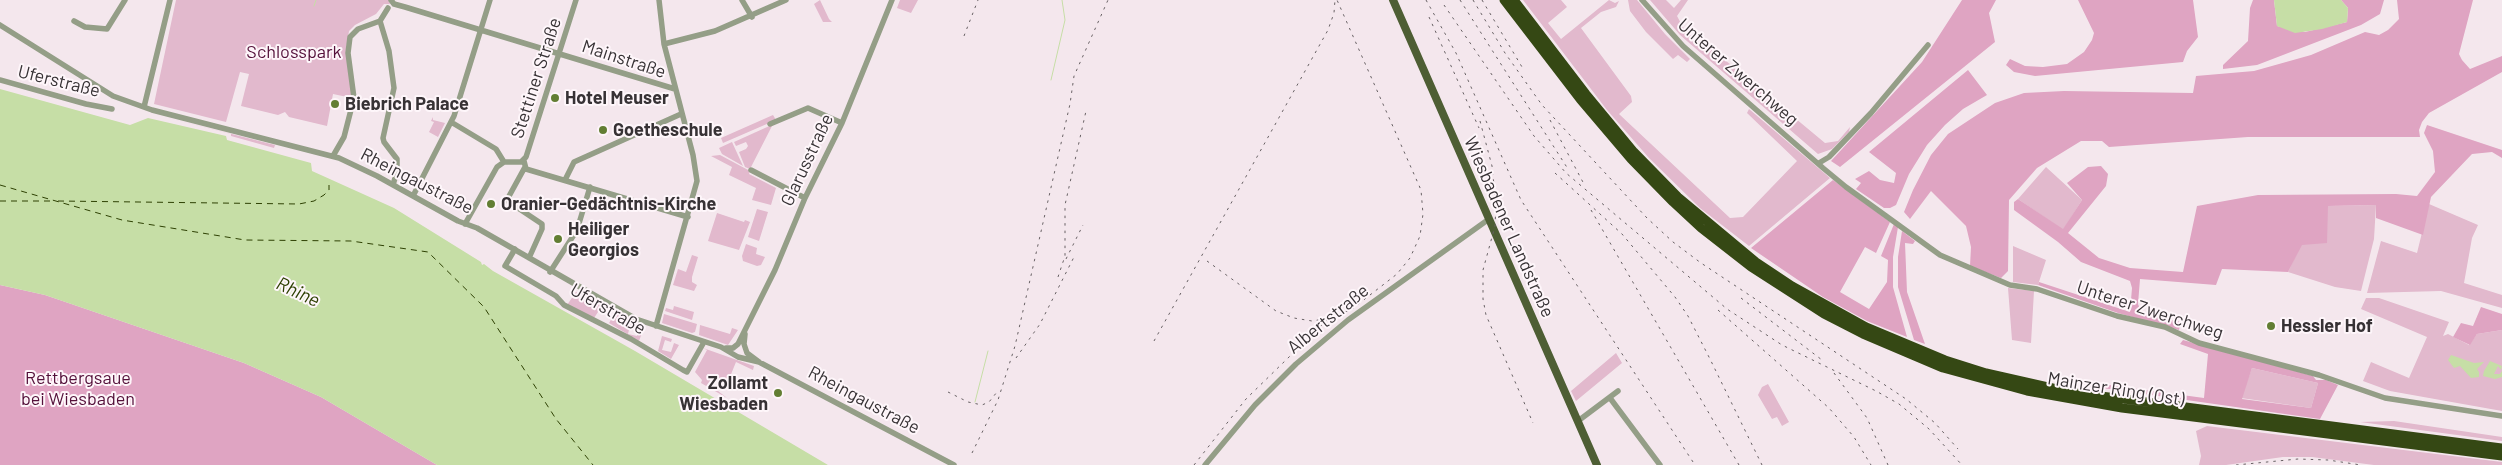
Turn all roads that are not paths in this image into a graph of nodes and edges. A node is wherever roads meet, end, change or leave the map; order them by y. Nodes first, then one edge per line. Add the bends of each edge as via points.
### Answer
1 (125, 0) edge
2 (170, 0) edge
3 (490, 0) edge
4 (576, 0) edge
5 (658, 0) edge
6 (742, 0) edge
7 (786, 0) edge
8 (892, 0) edge
9 (1393, 0) edge
10 (1504, 0) edge
11 (1514, 0) edge
12 (1642, 0) edge
13 (391, 3) edge
14 (752, 17) junction
15 (74, 21) dead end
16 (380, 21) junction
17 (0, 25) edge
18 (481, 30) junction
19 (664, 44) junction
20 (1928, 45) dead end
21 (559, 54) junction
22 (0, 80) edge
23 (675, 89) junction
24 (145, 107) junction
25 (112, 109) dead end
26 (681, 114) junction
27 (451, 122) junction
28 (842, 123) junction
29 (770, 124) dead end
30 (333, 156) junction
31 (503, 160) junction
32 (523, 164) junction
33 (1821, 165) junction
34 (751, 170) dead end
35 (565, 180) junction
36 (393, 185) junction
37 (590, 187) junction
38 (413, 196) junction
39 (805, 198) junction
40 (688, 217) junction
41 (1489, 218) junction
42 (465, 224) junction
43 (1732, 248) junction
44 (515, 249) junction
45 (528, 258) junction
46 (1754, 265) junction
47 (550, 272) junction
48 (656, 326) junction
49 (704, 342) junction
50 (737, 347) junction
51 (745, 355) junction
52 (1618, 391) dead end
53 (1610, 398) junction
54 (2502, 416) edge
55 (1578, 421) junction
56 (2502, 448) edge
57 (2502, 456) edge
58 (954, 465) edge
59 (1205, 465) edge
60 (1597, 465) edge
61 (1660, 465) edge

1 - 15 street via 107,29 85,27
2 - 24 street
3 - 18 street
4 - 21 street, Stettiner Straße
5 - 19 street
6 - 14 street
7 - 14 street
8 - 28 street, Glarusstraße
9 - 41 main road, Wiesbadener Landstraße
10 - 43 highway via 1631,159 1673,202
11 - 43 highway via 1634,152
12 - 33 street, Unterer Zwerchweg via 1683,46
13 - 16 street
13 - 18 street, Mainstraße
14 - 19 street via 715,31
16 - 30 street via 358,29 350,38 348,53 354,98 342,142
16 - 36 street via 394,88 383,138 398,159
17 - 24 street, Rheingaustraße via 97,86
18 - 21 street, Mainstraße
18 - 27 street
19 - 23 street
20 - 33 street via 1871,113
21 - 23 street, Mainstraße
21 - 32 street, Stettiner Straße
22 - 25 street, Uferstraße
23 - 26 street
24 - 30 street, Rheingaustraße
26 - 35 street via 574,162
26 - 40 street via 697,178
27 - 31 street via 496,149
27 - 38 street
28 - 29 street via 806,108
28 - 39 street, Glarusstraße
30 - 36 street, Rheingaustraße
31 - 32 street
31 - 42 street
32 - 35 street
32 - 45 street, Stettiner Straße via 508,198 542,224
33 - 54 street, Unterer Zwerchweg via 1940,255 1996,281 2037,289 2117,316 2165,327 2206,345 2319,375 2395,401
34 - 39 street
35 - 37 street
36 - 38 street, Rheingaustraße
37 - 40 street
37 - 47 street via 577,230
38 - 42 street, Rheingaustraße
39 - 50 street, Glarusstraße via 775,270
40 - 48 street
41 - 55 main road, Wiesbadener Landstraße
41 - 59 street, Albertstraße via 1348,320 1296,364 1255,405
42 - 44 street, Rheingaustraße
43 - 46 highway
44 - 45 street, Rheingaustraße
44 - 49 street, Uferstraße via 506,266 556,296 564,305 688,372
45 - 47 street, Rheingaustraße
46 - 56 highway, Mainzer Ring (Ost) via 1828,308 1898,341 1946,360 2028,383 2122,399
46 - 57 highway, Mainzer Ring (Ost) via 1824,314 1871,338 1943,368 2027,391 2122,408
47 - 48 street, Rheingaustraße via 616,310
48 - 49 street, Rheingaustraße
49 - 50 street, Rheingaustraße
50 - 51 street
50 - 51 street, Rheingaustraße via 738,357
51 - 58 street, Rheingaustraße
52 - 53 street
53 - 55 street
53 - 61 street
55 - 60 main road, Wiesbadener Landstraße

